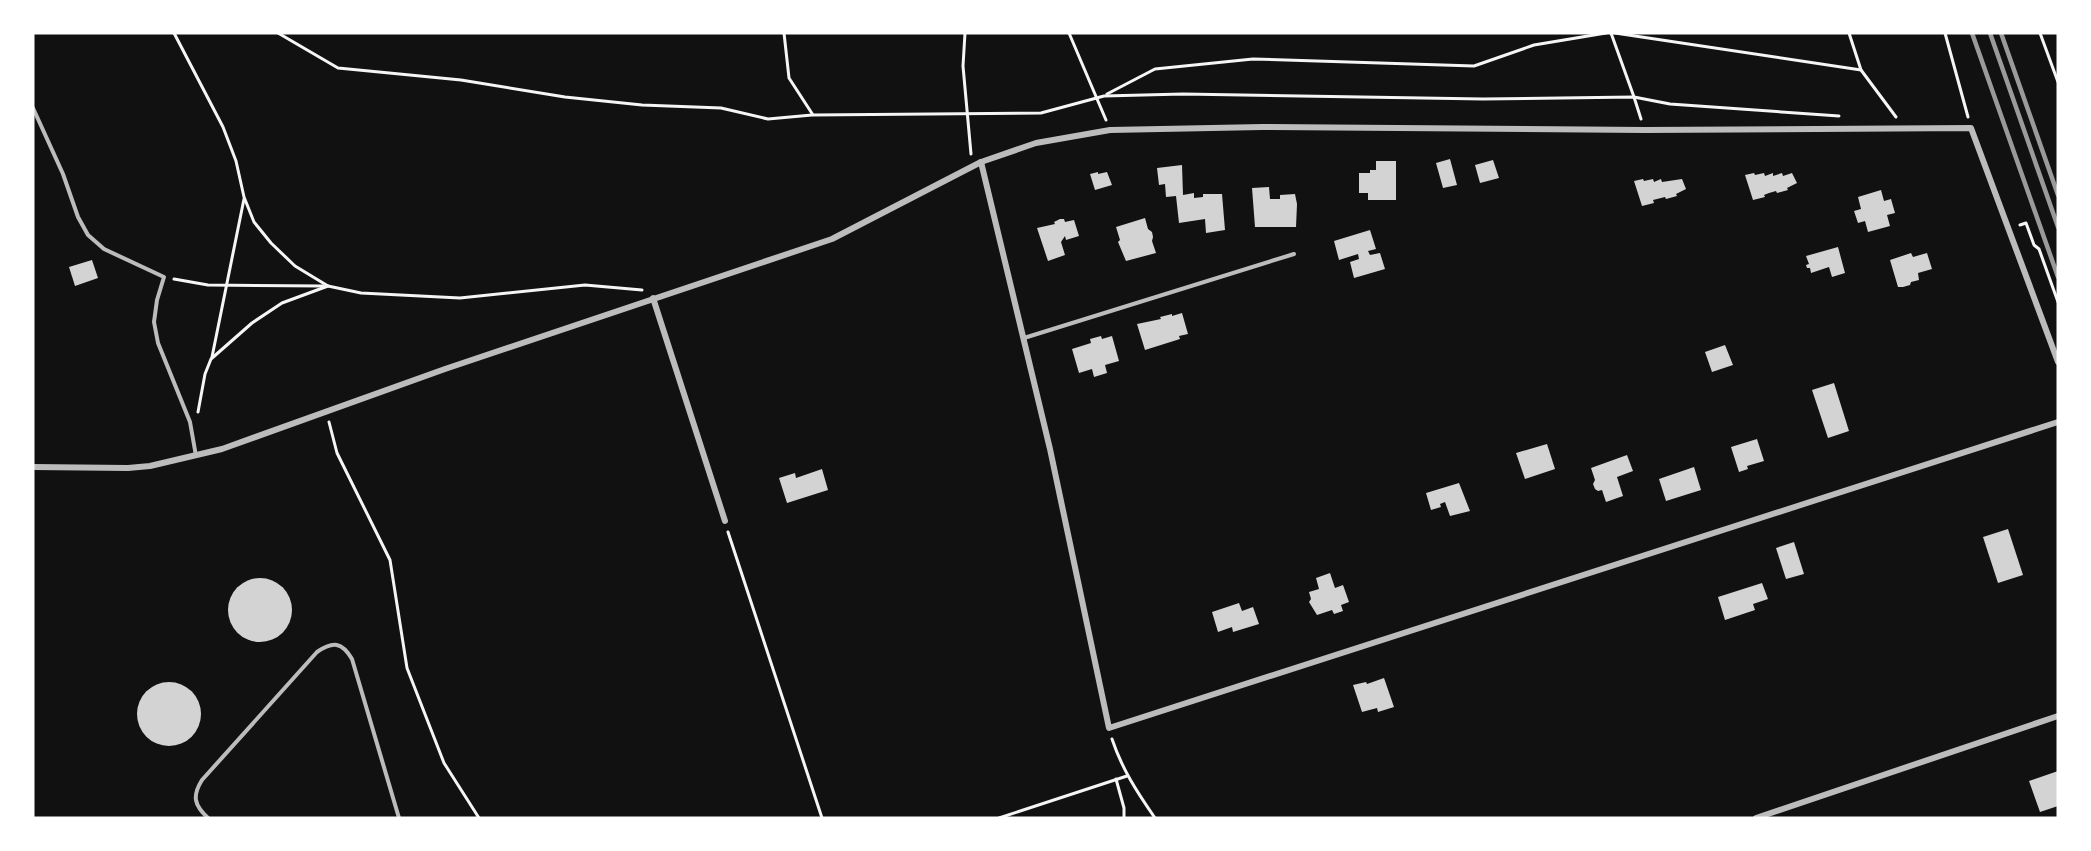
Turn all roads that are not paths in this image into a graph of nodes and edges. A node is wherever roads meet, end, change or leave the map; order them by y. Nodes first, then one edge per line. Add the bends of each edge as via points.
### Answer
1 (33, 108) edge
2 (981, 162) junction
3 (1294, 254) dead end
4 (653, 298) junction
5 (1024, 338) junction
6 (2058, 362) edge
7 (2058, 422) edge
8 (197, 456) junction
9 (33, 467) edge
10 (725, 521) road end
11 (2058, 716) edge
12 (1768, 816) edge
13 (208, 818) edge
14 (399, 818) edge
15 (1756, 818) edge

1 - 8 lane via 88,235 104,249 164,277 154,322 158,343 190,422
2 - 4 street via 832,239
2 - 5 street
2 - 6 street via 1036,143 1110,130 1971,128
3 - 5 lane
4 - 8 street
4 - 10 street
5 - 7 street via 1109,728
8 - 9 street via 128,468
11 - 12 street
12 - 15 street
13 - 14 lane via 195,801 202,780 317,652 328,645 339,645 352,660

